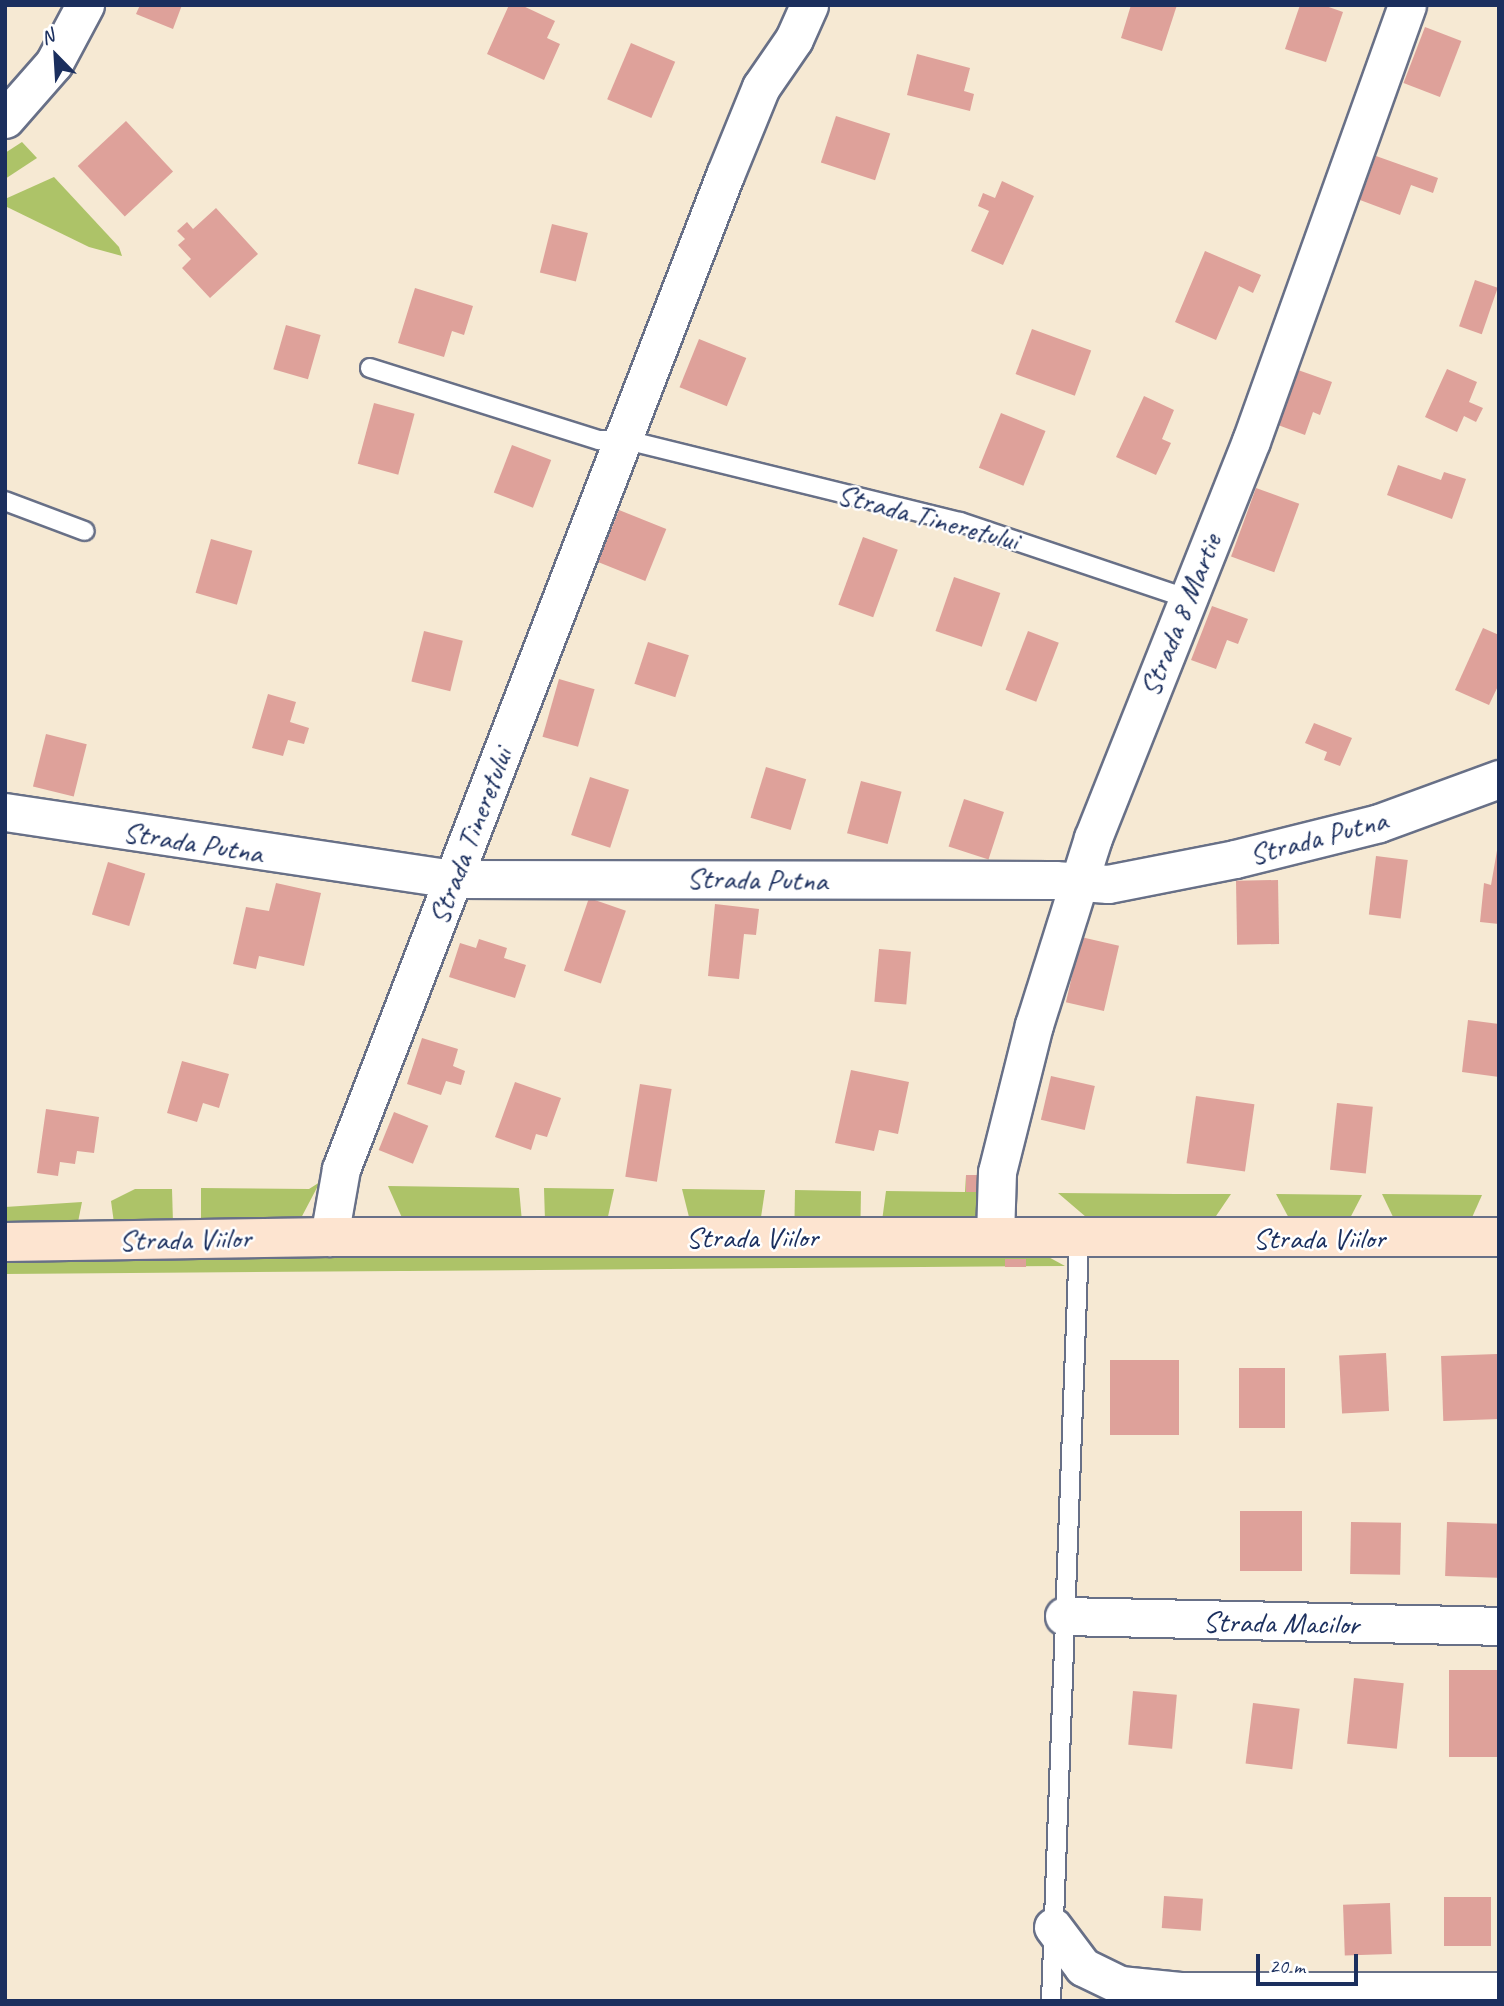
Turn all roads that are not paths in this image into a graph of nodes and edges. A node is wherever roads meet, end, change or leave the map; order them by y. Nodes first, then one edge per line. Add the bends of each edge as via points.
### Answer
1 (85, 5) edge
2 (809, 5) edge
3 (1407, 5) edge
4 (5, 119) edge
5 (370, 368) dead end
6 (626, 440) junction
7 (5, 502) edge
8 (85, 531) dead end
9 (1186, 598) junction
10 (1499, 779) edge
11 (5, 812) edge
12 (453, 879) junction
13 (1079, 884) junction
14 (995, 1236) junction
15 (329, 1237) junction
16 (1499, 1237) edge
17 (1079, 1240) junction
18 (5, 1242) edge
19 (1064, 1616) junction
20 (1499, 1626) edge
21 (1053, 1927) junction
22 (1499, 1991) edge
23 (1051, 2001) edge

1 - 4 street via 54,63
2 - 6 street, Strada Tineretului via 794,39 761,87
3 - 9 street, Strada 8 Martie via 1309,289
5 - 6 lane, Strada Tineretului via 599,440
6 - 9 lane, Strada Tineretului via 960,522
6 - 12 street, Strada Tineretului
7 - 8 lane
9 - 13 street, Strada 8 Martie
10 - 13 street, Strada Putna via 1379,823 1288,846 1137,880
11 - 12 street, Strada Putna
12 - 13 street, Strada Putna
12 - 15 street, Strada Tineretului via 341,1169
13 - 14 street, Strada 8 Martie via 1034,1025 998,1172
14 - 15 street, Strada Viilor
14 - 17 street, Strada Viilor
15 - 18 street, Strada Viilor
16 - 17 street, Strada Viilor
17 - 19 lane
19 - 20 street, Strada Macilor
19 - 21 lane
21 - 22 street via 1083,1967 1120,1984 1180,1991
21 - 23 lane

